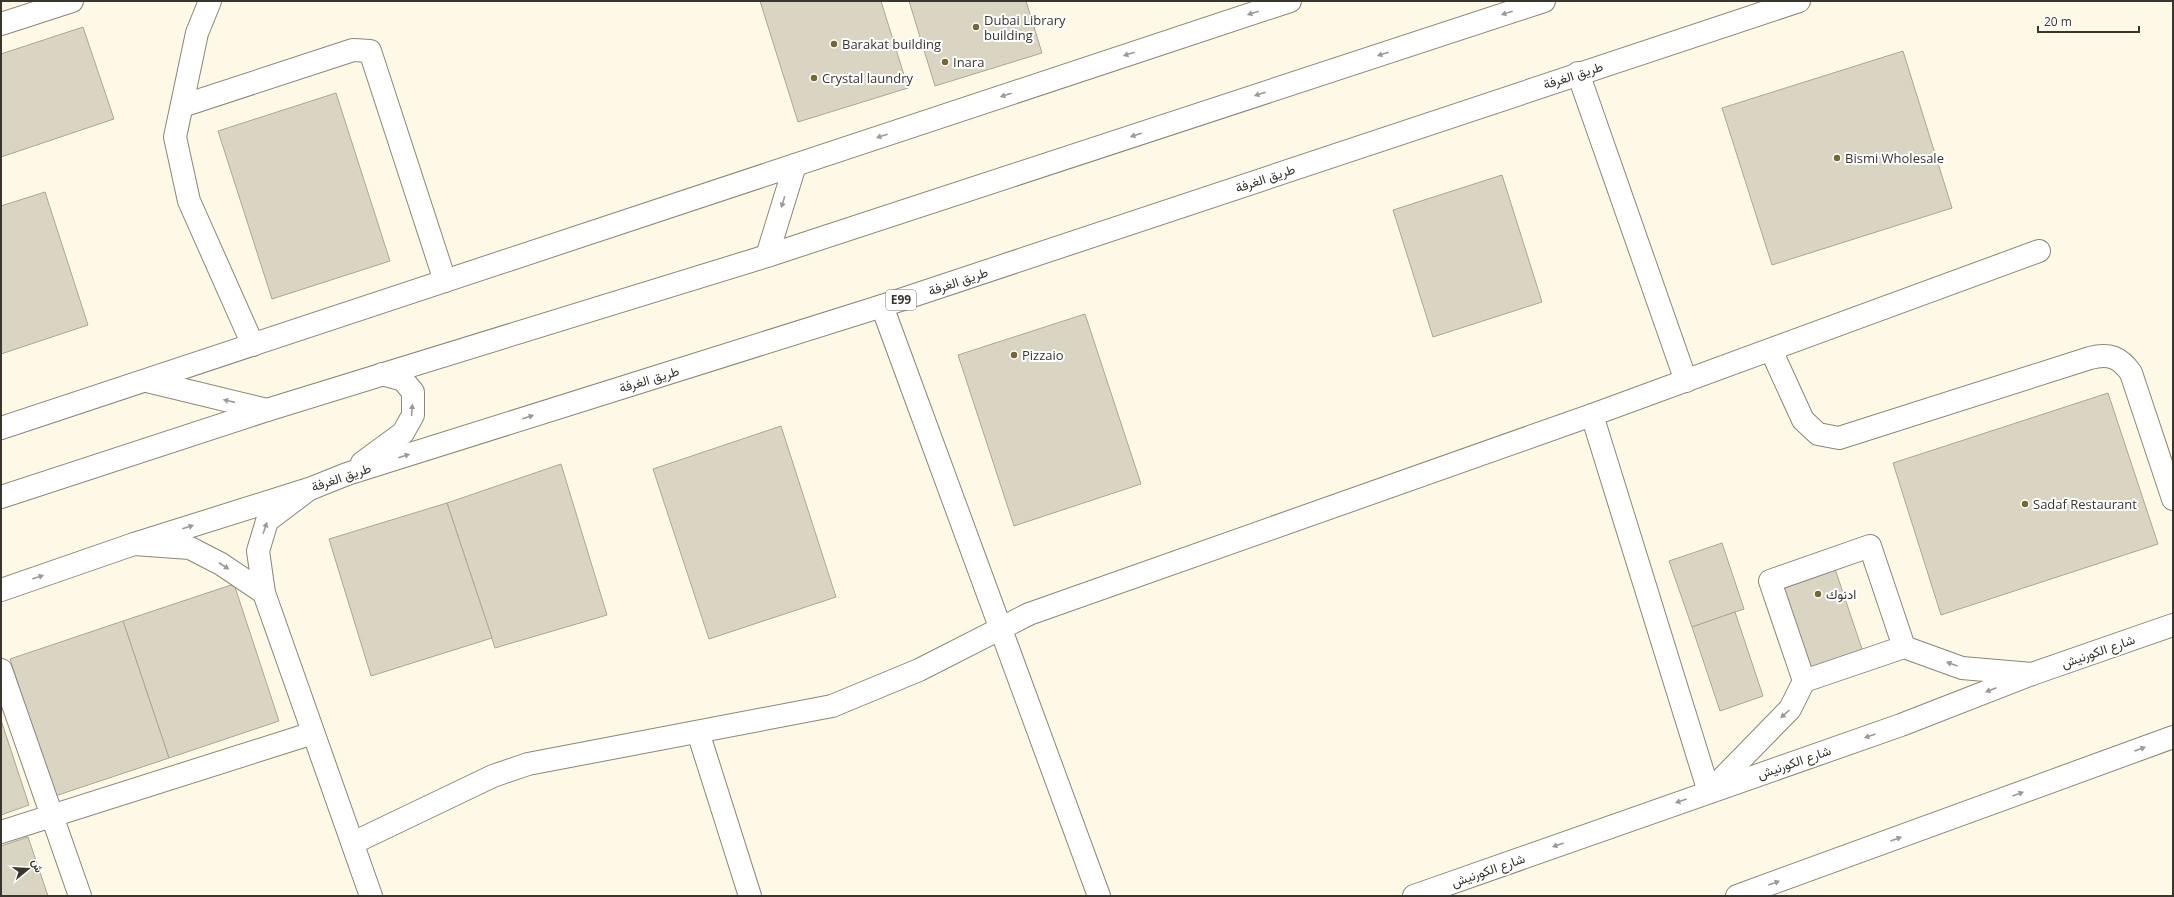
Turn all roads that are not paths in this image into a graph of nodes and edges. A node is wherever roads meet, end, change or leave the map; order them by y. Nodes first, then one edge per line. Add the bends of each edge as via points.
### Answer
1 (72, 1) edge
2 (210, 1) edge
3 (1290, 1) edge
4 (1544, 1) edge
5 (1798, 1) edge
6 (1, 24) edge
7 (1578, 73) junction
8 (182, 106) junction
9 (795, 165) junction
10 (2039, 251) dead end
11 (767, 256) junction
12 (445, 281) junction
13 (882, 306) junction
14 (253, 346) junction
15 (1771, 350) junction
16 (382, 374) junction
17 (147, 381) junction
18 (1686, 381) junction
19 (267, 410) junction
20 (1592, 415) junction
21 (1, 428) edge
22 (347, 474) junction
23 (312, 488) junction
24 (1, 497) edge
25 (2173, 499) edge
26 (134, 544) junction
27 (1, 590) edge
28 (264, 593) junction
29 (2173, 625) edge
30 (1002, 626) junction
31 (1904, 646) junction
32 (1, 670) edge
33 (2032, 674) junction
34 (1804, 681) junction
35 (698, 732) junction
36 (313, 733) junction
37 (2173, 737) edge
38 (1709, 792) junction
39 (53, 815) junction
40 (1, 832) edge
41 (353, 843) junction
42 (80, 896) edge
43 (371, 896) edge
44 (750, 896) edge
45 (1100, 896) edge
46 (1414, 896) edge
47 (1737, 896) edge

1 - 6 main road
2 - 8 main road via 197,33
3 -> 9 main road
4 -> 11 main road
5 - 7 main road, طريق الغرفة / E99
7 - 13 main road, طريق الغرفة / E99
7 - 18 main road
8 - 12 main road via 353,50 370,51
8 - 14 main road via 175,137 189,201
9 -> 11 main road
9 - 12 main road
10 - 15 main road
11 - 16 main road
12 - 14 main road
22 -> 13 main road, طريق الغرفة / E99
13 - 30 main road
14 - 17 main road
15 - 18 main road
15 - 25 main road via 1803,420 1818,434 1839,438 2090,358 2114,356 2125,363 2131,373
16 - 19 main road
22 -> 16 main road via 403,433 413,415 413,392 403,380
19 -> 17 main road
17 - 21 main road
18 - 20 main road
19 - 24 main road
20 - 30 main road via 1029,614
20 - 38 main road
22 - 23 main road, طريق الغرفة / E99
26 -> 23 main road, طريق الغرفة / E99
28 -> 23 main road via 258,551 267,521
27 -> 26 main road, طريق الغرفة / E99
26 -> 28 main road via 190,548 221,564
28 - 36 main road
29 - 33 main road, شارع الكورنيش
30 - 35 main road via 918,670 832,706
30 - 45 main road
33 -> 31 main road via 1962,668
31 - 34 main road
31 - 34 main road via 1870,546 1770,581
32 - 39 main road
33 -> 38 main road, شارع الكورنيش via 1901,725
34 -> 38 main road via 1790,709
35 - 41 main road via 528,764 493,776
35 - 44 main road
36 - 39 main road
36 - 41 main road
47 -> 37 main road
38 -> 46 main road, شارع الكورنيش
39 - 40 main road
39 - 42 main road
41 - 43 main road

